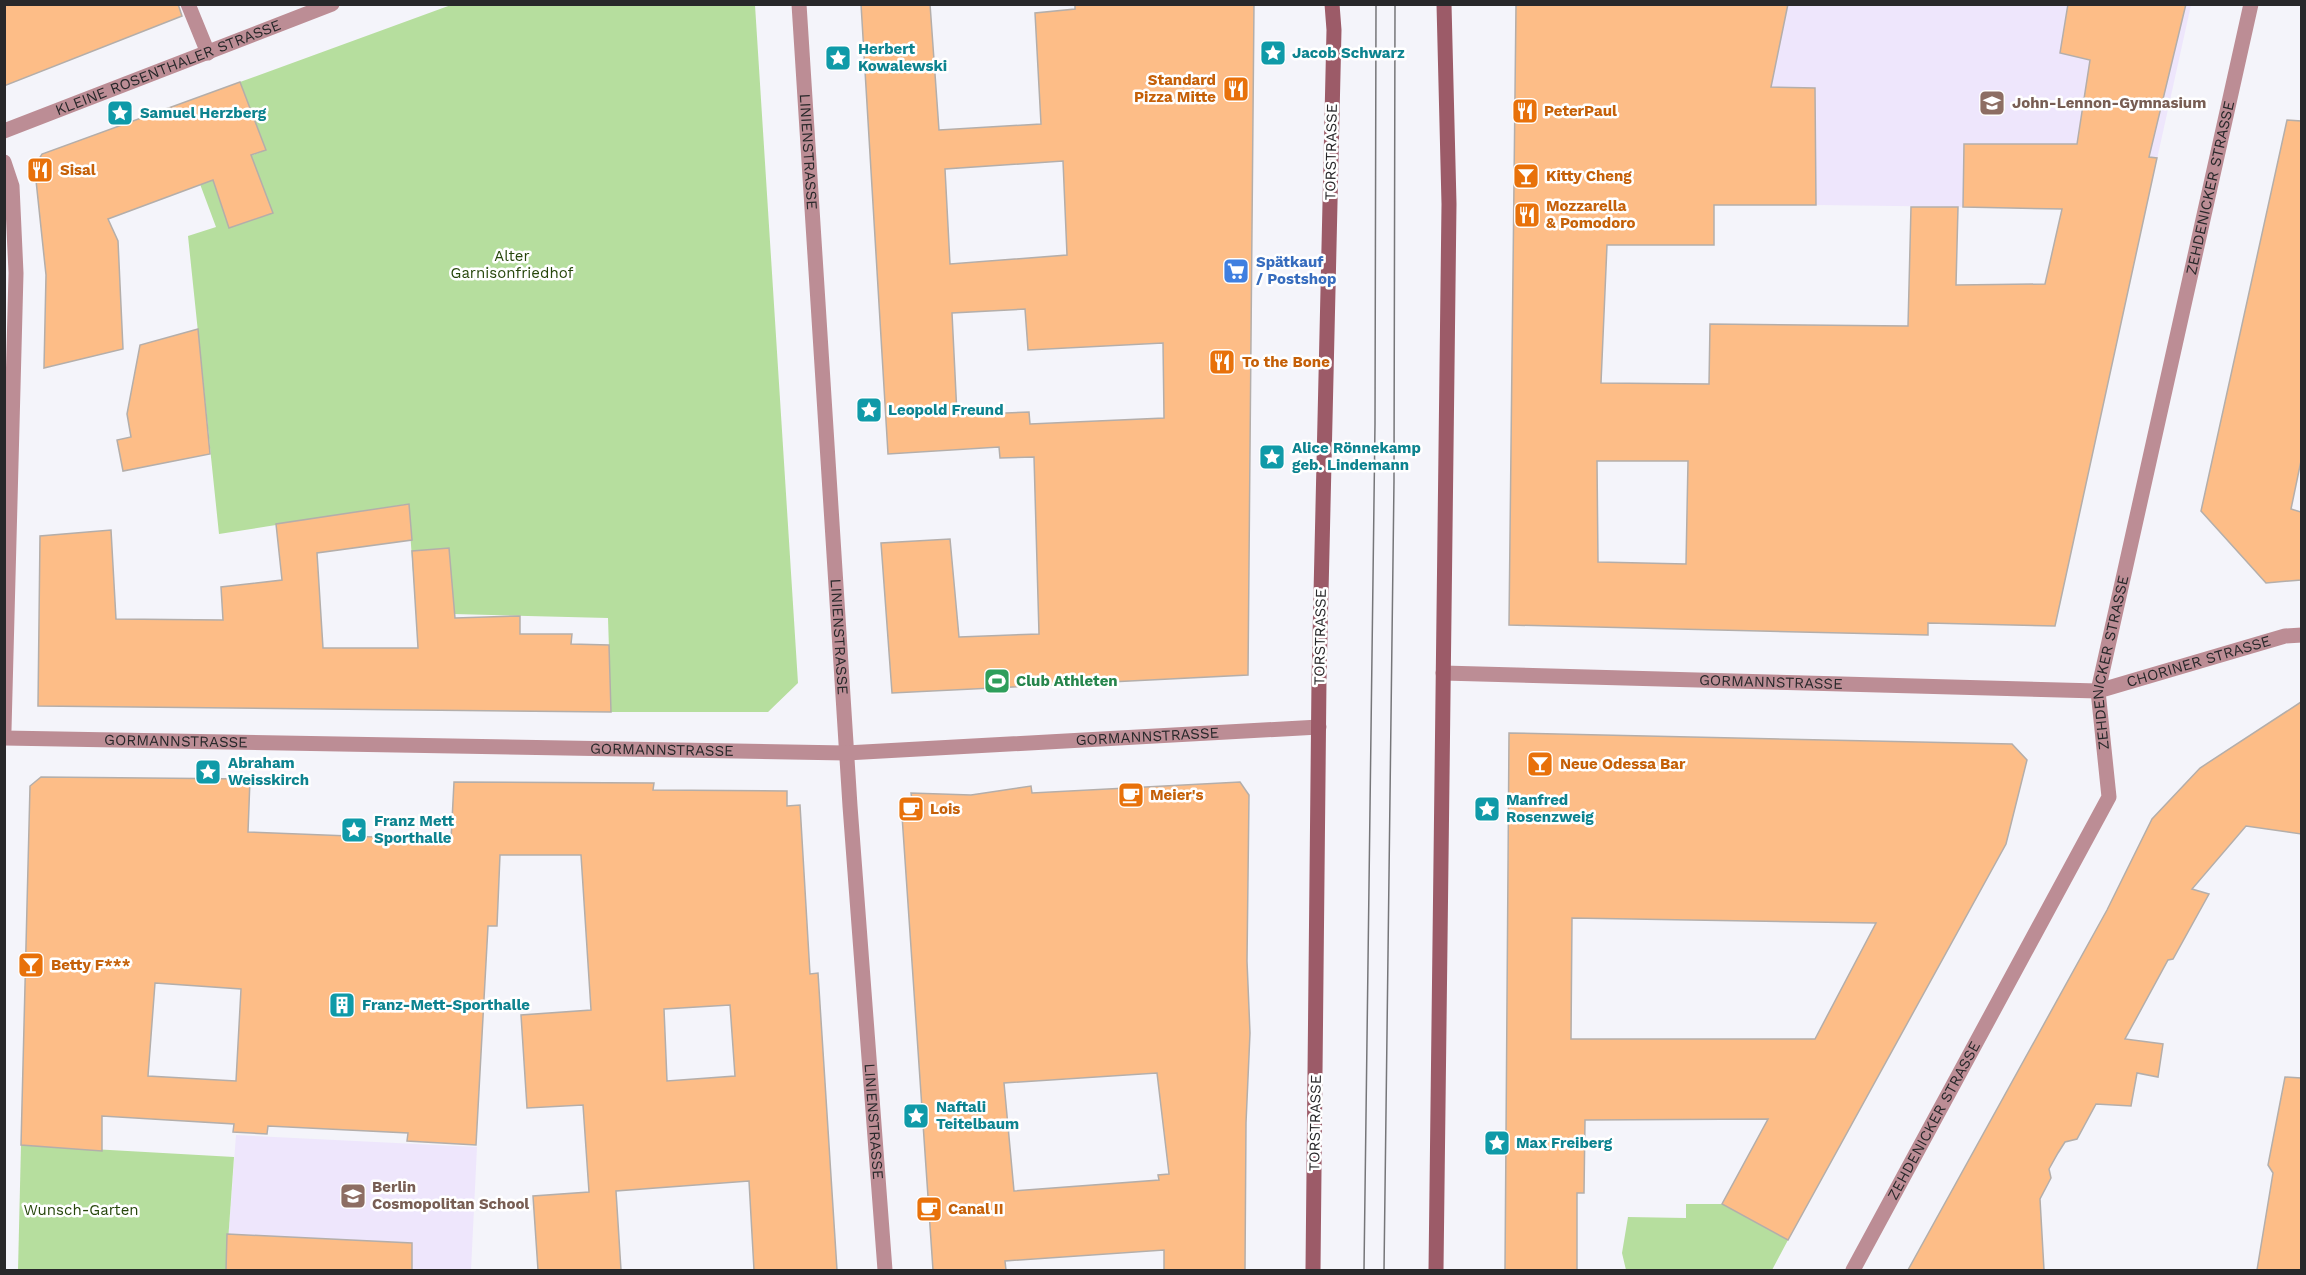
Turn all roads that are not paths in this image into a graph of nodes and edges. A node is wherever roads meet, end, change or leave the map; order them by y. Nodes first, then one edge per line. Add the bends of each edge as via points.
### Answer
1 (189, 4) edge
2 (332, 4) edge
3 (799, 4) edge
4 (1332, 4) edge
5 (1444, 4) edge
6 (2251, 4) edge
7 (208, 53) junction
8 (4, 131) edge
9 (4, 162) edge
10 (2301, 635) edge
11 (1443, 673) junction
12 (2098, 691) junction
13 (1319, 727) junction
14 (4, 730) edge
15 (4, 738) edge
16 (846, 753) junction
17 (885, 1270) edge
18 (1313, 1270) edge
19 (1436, 1270) edge
20 (1853, 1270) edge

1 - 7 street
2 - 7 street, KLEINE ROSENTHALER STRASSE
3 - 16 street, LINIENSTRASSE
4 - 13 main road, TORSTRASSE
5 - 11 main road via 1449,204
6 - 12 street, ZEHDENICKER STRASSE
7 - 8 street, KLEINE ROSENTHALER STRASSE
9 - 14 street via 12,186 16,273
10 - 12 street, CHORINER STRASSE via 2285,636
11 - 12 street, GORMANNSTRASSE
11 - 19 main road
12 - 20 street, ZEHDENICKER STRASSE via 2109,797
13 - 16 street, GORMANNSTRASSE
13 - 18 main road, TORSTRASSE
15 - 16 street, GORMANNSTRASSE
16 - 17 street, LINIENSTRASSE

